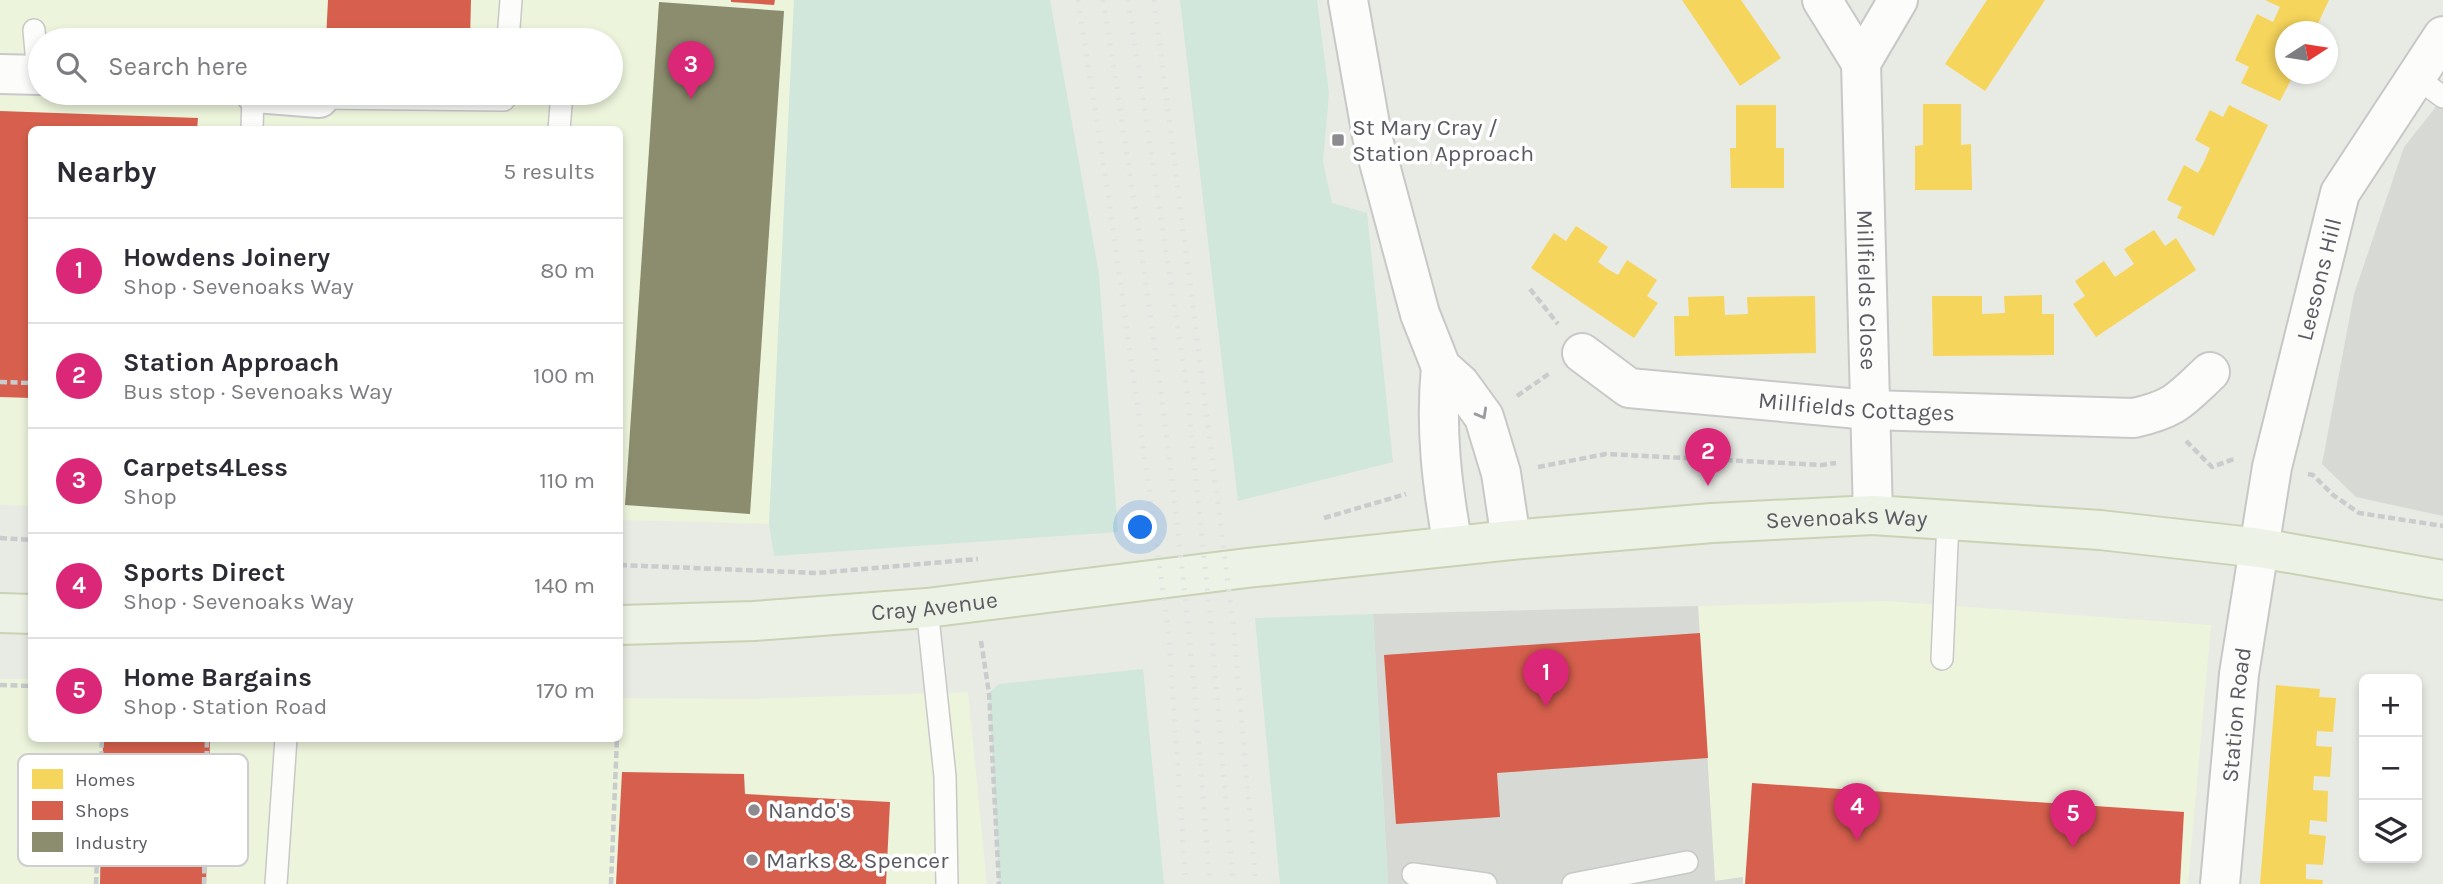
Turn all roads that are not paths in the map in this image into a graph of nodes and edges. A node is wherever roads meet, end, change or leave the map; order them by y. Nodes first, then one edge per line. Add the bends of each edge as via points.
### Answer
1 (510, 0) edge
2 (1349, 0) edge
3 (1822, 0) edge
4 (1898, 0) edge
5 (509, 28) edge
6 (2443, 36) edge
7 (1861, 63) junction
8 (0, 74) edge
9 (28, 75) edge
10 (2429, 87) edge
11 (253, 105) edge
12 (561, 105) edge
13 (252, 126) edge
14 (559, 126) edge
15 (1582, 353) road end
16 (1441, 367) junction
17 (2210, 372) dead end
18 (1870, 410) junction
19 (1873, 515) junction
20 (1948, 521) junction
21 (1511, 540) junction
22 (1453, 546) junction
23 (2260, 548) junction
24 (1247, 568) joint
25 (2443, 580) edge
26 (927, 608) junction
27 (0, 613) edge
28 (28, 614) edge
29 (623, 625) edge
30 (1942, 659) dead end
31 (286, 742) edge
32 (1687, 862) dead end
33 (1413, 874) dead end
34 (276, 884) edge
35 (947, 884) edge
36 (1486, 884) edge
37 (1573, 884) edge
38 (2220, 884) edge

1 - 5 lane
2 - 16 street via 1372,136 1420,314
3 - 7 street
4 - 7 street
6 - 10 street, Leesons Hill
7 - 18 street, Millfields Close
8 - 9 street
10 - 23 street, Leesons Hill via 2340,193 2273,467
11 - 13 lane
12 - 14 lane
15 - 18 street, Millfields Cottages via 1629,388
16 -> 21 street via 1485,416 1501,473
16 - 22 street via 1440,464
17 - 18 street, Millfields Cottages via 2178,403 2134,418
18 - 19 street, Millfields Close
19 - 20 main road, Sevenoaks Way
19 - 21 main road, Sevenoaks Way
20 - 23 main road, Sevenoaks Way via 2100,530
20 - 30 lane
21 - 22 main road, Sevenoaks Way
22 - 24 main road, Sevenoaks Way
23 - 25 main road, Sevenoaks Way
23 - 38 street, Station Road via 2239,674
24 - 26 main road, Cray Avenue
26 - 29 main road, Cray Avenue
26 - 35 lane via 945,775
27 - 28 main road
31 - 34 lane
32 - 37 lane
33 - 36 lane

